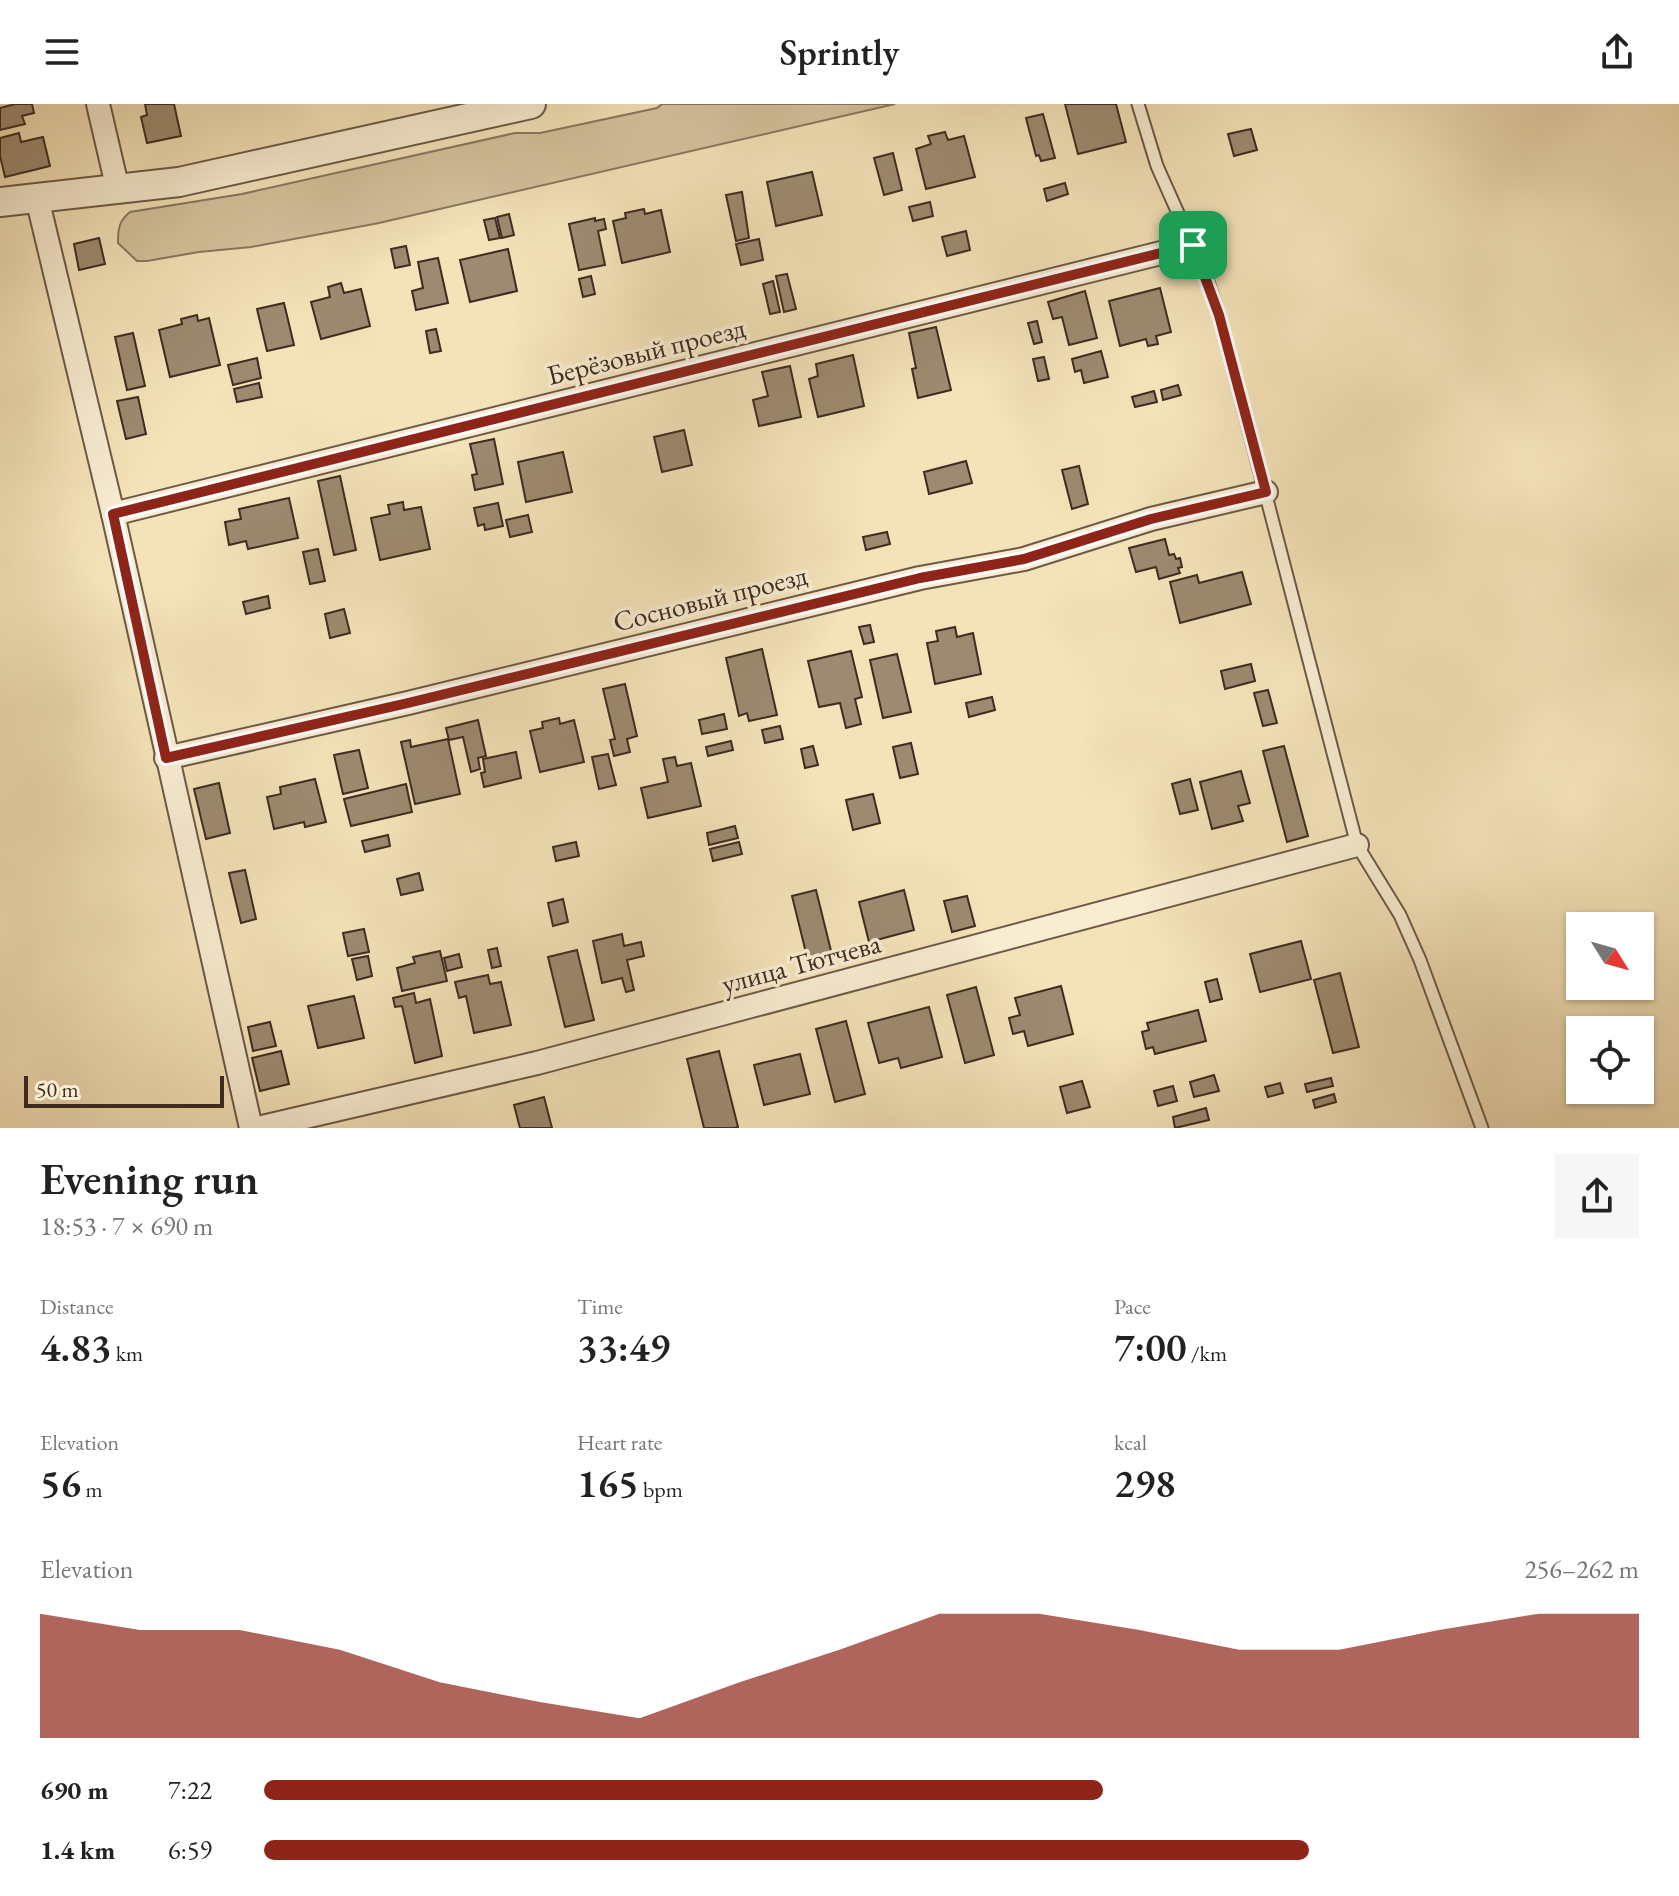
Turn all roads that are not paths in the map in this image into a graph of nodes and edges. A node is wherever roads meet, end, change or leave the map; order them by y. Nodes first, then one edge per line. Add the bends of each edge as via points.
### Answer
1 (98, 104) edge
2 (531, 104) edge
3 (1138, 104) edge
4 (118, 190) junction
5 (37, 198) junction
6 (0, 202) edge
7 (1193, 245) junction
8 (1266, 492) junction
9 (113, 514) junction
10 (166, 758) junction
11 (1357, 845) junction
12 (251, 1128) edge
13 (258, 1128) edge
14 (1482, 1128) edge

1 - 4 street
2 - 4 street via 194,179
3 - 7 lane via 1173,205
4 - 5 street
5 - 6 street
5 - 9 street
7 - 8 lane via 1219,315
7 - 9 street, Берёзовый проезд
8 - 10 street, Сосновый проезд via 1151,519 1024,559 920,578
8 - 11 lane
9 - 10 street
10 - 12 street
11 - 13 street, улица Тютчева via 596,1047
11 - 14 lane via 1400,915 1420,960

